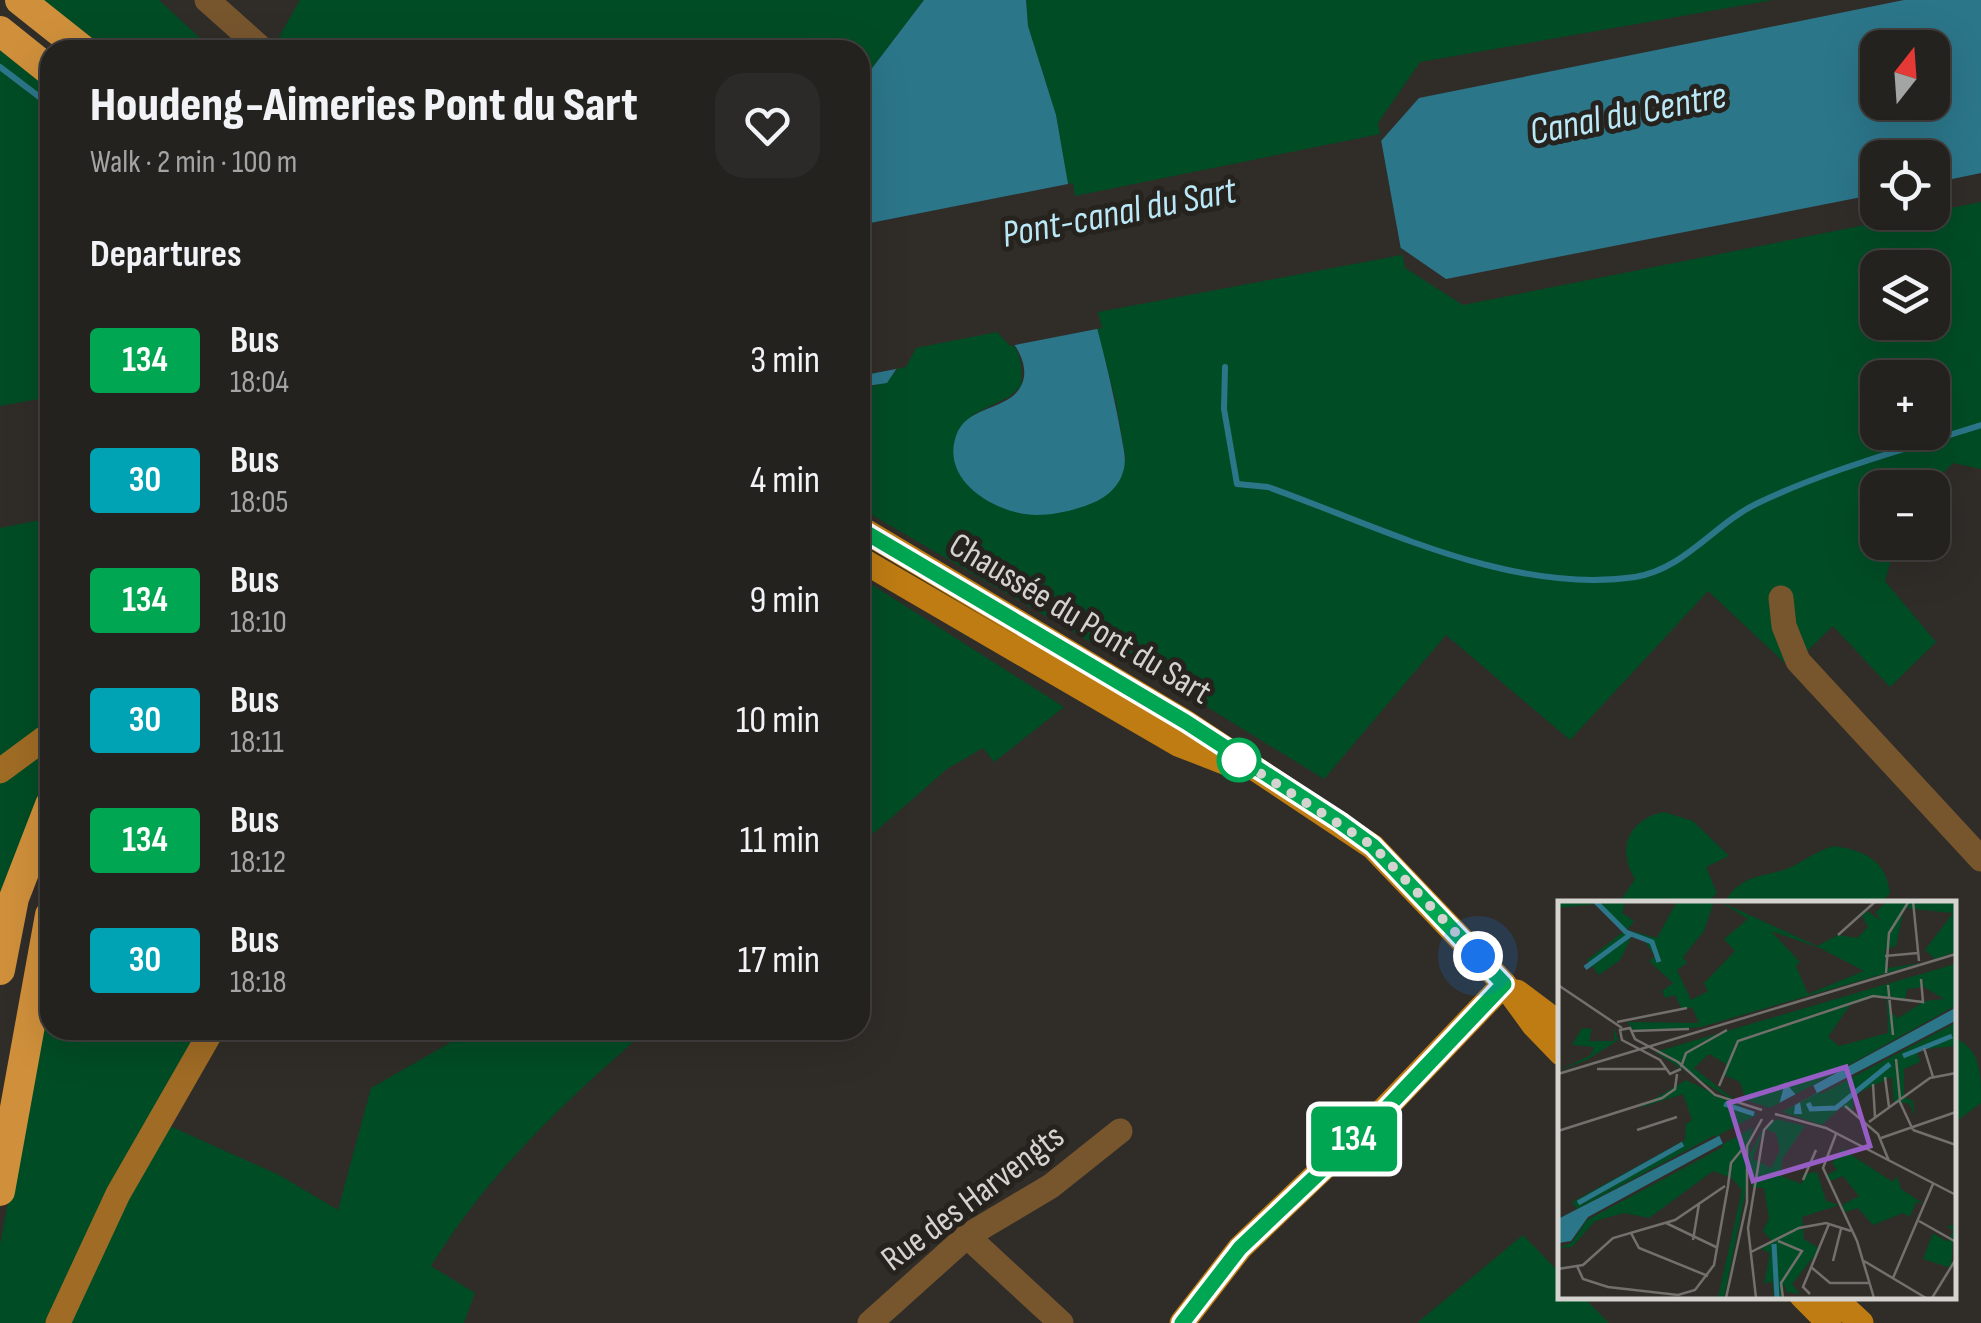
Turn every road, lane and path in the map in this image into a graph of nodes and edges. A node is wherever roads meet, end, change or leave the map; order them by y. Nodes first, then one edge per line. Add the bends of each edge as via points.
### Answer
1 (20, 0) edge
2 (207, 0) edge
3 (0, 31) edge
4 (70, 40) edge
5 (252, 40) edge
6 (40, 63) edge
7 (870, 534) edge
8 (870, 564) edge
9 (1780, 598) dead end
10 (40, 741) edge
11 (0, 771) edge
12 (1260, 775) junction
13 (40, 830) edge
14 (1981, 859) edge
15 (0, 970) edge
16 (40, 970) edge
17 (1504, 984) junction
18 (1558, 1023) edge
19 (206, 1040) edge
20 (1558, 1050) edge
21 (1120, 1131) dead end
22 (0, 1190) edge
23 (967, 1236) junction
24 (1804, 1298) edge
25 (1834, 1298) edge
26 (58, 1323) edge
27 (870, 1323) edge
28 (1062, 1323) edge
29 (1182, 1323) edge
30 (1829, 1323) edge
31 (1860, 1323) edge

1 - 4 highway
2 - 5 street
3 - 6 highway
7 - 12 main road, Chaussée du Pont du Sart via 1186,722
8 - 12 main road, Chaussée du Pont du Sart via 1178,744
9 - 14 street via 1798,661
10 - 11 street
12 - 17 main road, Chaussée du Pont du Sart via 1373,846
13 - 15 highway via 14,898
16 - 22 highway
17 - 18 main road, Chaussée du Pont du Sart
17 - 20 main road, Chaussée du Pont du Sart
17 - 29 main road via 1240,1248
19 - 26 street via 118,1194
21 - 23 street, Rue des Harvengts via 1052,1186
23 - 27 street, Rue des Harvengts
23 - 28 street
24 - 30 main road
25 - 31 main road

